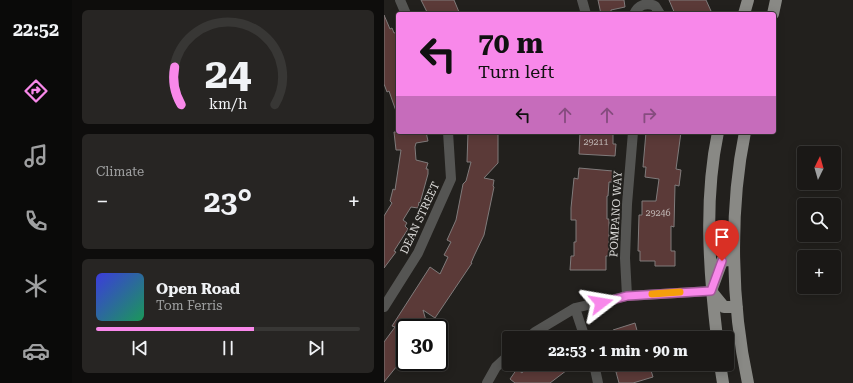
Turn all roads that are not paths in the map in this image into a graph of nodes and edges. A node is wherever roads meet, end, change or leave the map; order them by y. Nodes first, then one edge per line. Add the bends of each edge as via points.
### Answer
1 (400, 0) edge
2 (582, 0) edge
3 (748, 0) edge
4 (776, 0) edge
5 (405, 12) edge
6 (585, 12) edge
7 (635, 12) edge
8 (659, 12) edge
9 (745, 12) edge
10 (773, 12) edge
11 (448, 134) edge
12 (633, 134) edge
13 (718, 134) edge
14 (745, 134) edge
15 (734, 259) junction
16 (711, 291) junction
17 (627, 296) junction
18 (384, 307) edge
19 (737, 307) junction
20 (575, 308) junction
21 (537, 331) edge
22 (583, 331) edge
23 (716, 331) edge
24 (502, 361) edge
25 (595, 371) edge
26 (721, 371) edge
27 (487, 383) edge
28 (598, 383) edge
29 (723, 383) edge
30 (748, 383) edge

1 - 5 street
2 - 6 street
3 - 9 main road
4 - 10 main road
7 - 8 street via 638,7 646,4 655,6
11 - 18 street, DEAN STREET via 451,179 418,253
12 - 17 street, POMPANO WAY via 625,258
13 - 16 main road via 709,224
14 - 15 main road via 734,221
15 - 16 main road via 722,261
15 - 19 main road
16 - 17 street
16 - 19 main road via 724,308
16 - 23 main road
17 - 20 street
19 - 30 main road via 742,357
20 - 21 street
20 - 22 street
24 - 27 street
25 - 28 street
26 - 29 main road

